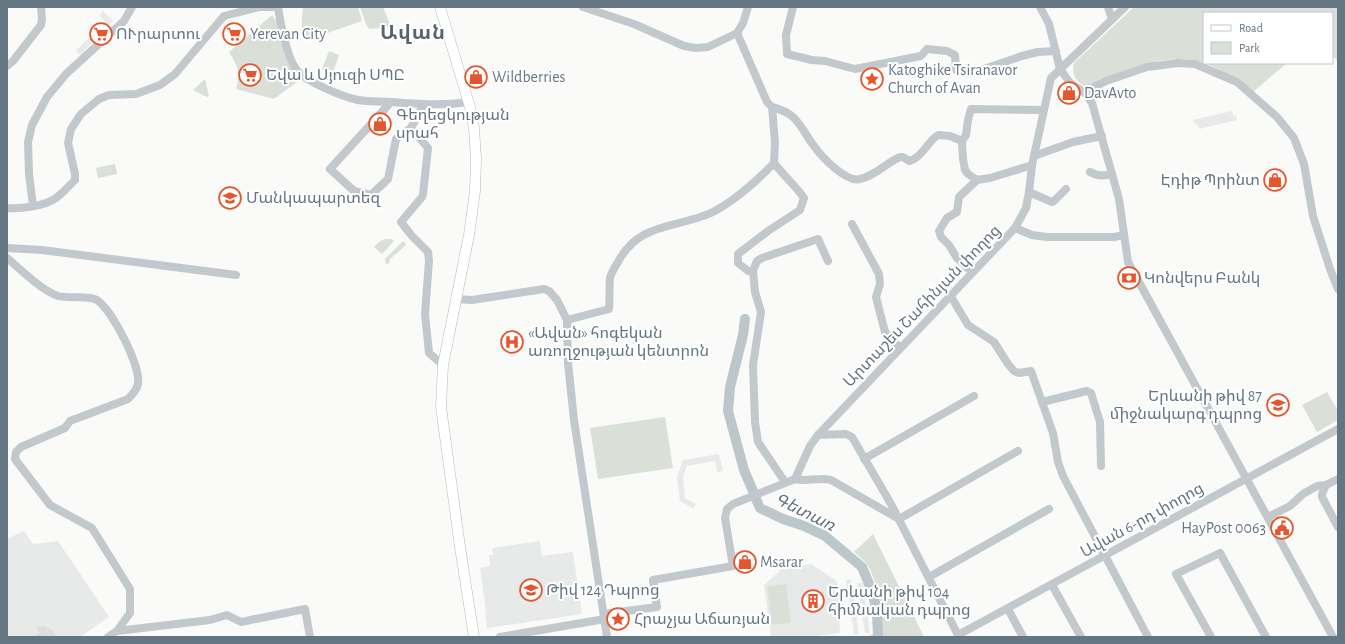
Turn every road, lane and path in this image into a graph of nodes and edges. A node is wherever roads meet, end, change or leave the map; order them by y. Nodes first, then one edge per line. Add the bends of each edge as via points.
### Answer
1 (41, 7) edge
2 (132, 7) edge
3 (278, 7) edge
4 (440, 7) edge
5 (583, 7) edge
6 (748, 7) edge
7 (793, 7) edge
8 (1040, 7) edge
9 (1108, 7) edge
10 (1125, 7) edge
11 (1112, 19) junction
12 (737, 33) junction
13 (1056, 51) junction
14 (7, 66) edge
15 (1060, 69) junction
16 (1084, 92) junction
17 (391, 102) junction
18 (468, 102) junction
19 (424, 104) junction
20 (772, 107) junction
21 (1043, 110) junction
22 (411, 128) junction
23 (1102, 136) junction
24 (962, 141) junction
25 (1034, 156) junction
26 (774, 163) junction
27 (1032, 165) junction
28 (1090, 172) dead end
29 (1109, 175) junction
30 (977, 180) junction
31 (1066, 189) dead end
32 (1029, 192) junction
33 (33, 206) junction
34 (7, 208) edge
35 (852, 224) dead end
36 (1015, 228) junction
37 (1124, 234) junction
38 (7, 248) edge
39 (7, 258) edge
40 (828, 261) dead end
41 (753, 271) junction
42 (972, 272) junction
43 (236, 275) dead end
44 (1338, 290) edge
45 (950, 295) junction
46 (455, 299) junction
47 (567, 320) junction
48 (900, 348) junction
49 (443, 365) junction
50 (974, 396) dead end
51 (1042, 402) junction
52 (1338, 429) edge
53 (818, 435) junction
54 (1018, 451) dead end
55 (864, 459) junction
56 (1101, 466) dead end
57 (1247, 478) junction
58 (794, 479) junction
59 (1338, 479) edge
60 (785, 482) junction
61 (1326, 485) junction
62 (1049, 509) dead end
63 (1268, 516) junction
64 (899, 519) junction
65 (1338, 527) edge
66 (1104, 556) junction
67 (929, 577) junction
68 (1052, 585) junction
69 (1008, 609) junction
70 (604, 617) junction
71 (117, 631) junction
72 (959, 636) edge
73 (108, 637) edge
74 (310, 637) edge
75 (474, 637) edge
76 (500, 637) edge
77 (608, 637) edge
78 (1023, 637) edge
79 (1081, 637) edge
80 (1148, 637) edge
81 (1211, 637) edge
82 (1266, 637) edge
83 (1333, 637) edge

1 - 14 street via 41,25
2 - 33 street via 124,21 66,74 47,97 32,125 28,142
3 - 17 street via 291,58 300,74 341,95 358,100
3 - 33 street via 258,7 224,16 175,74 160,85 136,94 109,95 99,99 81,114 71,129 68,143 75,180 57,198
4 - 18 main road
5 - 12 street via 634,24 684,46 708,47
6 - 12 street
7 - 13 street via 786,35 787,54 812,60 825,60 855,69 921,56 928,49 947,51 955,55 956,70 968,73 1038,52
8 - 13 street via 1049,24
9 - 11 street
10 - 11 street, Արտաշես Շահինյան փողոց
11 - 15 street, Արտաշես Շահինյան փողոց
12 - 20 street via 767,102
13 - 15 street
15 - 16 street via 1071,84
15 - 21 street, Արտաշես Շահինյան փողոց via 1051,78
16 - 23 street via 1092,103
16 - 44 street via 1106,81 1147,67 1178,63 1195,64 1238,82 1277,117 1294,138 1304,164 1313,216
17 - 19 street
17 - 22 street via 330,169 354,191 371,195 388,179 396,139
18 - 19 street via 447,105
18 - 46 main road via 474,128 474,191
19 - 22 street
20 - 24 street via 794,118 820,154 854,180 874,173 900,157 909,161 915,159 938,135
20 - 26 street
21 - 24 street via 971,110 966,135
21 - 25 street, Արտաշես Շահինյան փողոց
22 - 49 street via 428,148 422,197 401,222 428,252 425,314 429,353
23 - 25 street via 1073,142
23 - 29 street
24 - 30 street via 965,170
25 - 27 street, Արտաշես Շահինյան փողոց
26 - 41 street via 804,198 800,210 738,254 738,263 748,272
26 - 47 street via 754,183 707,215 659,228 638,238 622,256 610,277 609,309
27 - 30 street via 1004,175
27 - 32 street, Արտաշես Շահինյան փողոց
28 - 29 street
29 - 37 street via 1119,199
30 - 42 street via 959,197 957,212 947,218 939,231 957,258
31 - 32 street via 1054,202
32 - 36 street, Արտաշես Շահինյան փողոց via 1026,208
33 - 34 street
35 - 48 street via 879,274 880,284 876,297 885,332
36 - 37 street via 1032,235 1047,237 1114,237
36 - 42 street, Արտաշես Շահինյան փողոց
37 - 57 street via 1128,262
38 - 43 street via 42,250
39 - 71 street via 48,292 59,296 96,299 104,306 128,345 138,373 138,385 128,399 70,421 65,428 21,447 15,458 50,505 92,528 130,589 130,613
40 - 41 street via 818,239 762,258 757,261
41 - 60 street via 755,292 761,312 753,365 754,422 758,442
42 - 45 street, Արտաշես Շահինյան փողոց
45 - 48 street, Արտաշես Շահինյան փողոց via 916,334
45 - 51 street via 968,325 994,342 1014,371 1031,371
46 - 47 street via 472,300 544,289 557,300
46 - 49 main road
47 - 70 street via 568,364 574,420
48 - 53 street, Արտաշես Շահինյան փողոց
49 - 75 main road via 441,407
50 - 55 street
51 - 56 street via 1087,391 1091,393 1100,422
51 - 66 street via 1053,433 1063,476
52 - 57 street, Ավան 6-րդ փողոց
53 - 55 street via 849,435
53 - 58 street, Արտաշես Շահինյան փողոց
54 - 64 street
55 - 64 street
57 - 63 street
57 - 66 street, Ավան 6-րդ փողոց
58 - 60 street
58 - 64 street via 830,480
59 - 61 street
60 - 70 street via 727,508 725,518 733,566 653,580 657,607
61 - 63 street via 1313,488 1294,503
61 - 65 street via 1322,497
62 - 67 street
63 - 83 street
64 - 67 street
66 - 68 street, Ավան 6-րդ փողոց
66 - 80 street
67 - 72 street
68 - 69 street, Ավան 6-րդ փողոց
68 - 79 street
69 - 72 street, Ավան 6-րդ փողոց
69 - 78 street
70 - 76 street
70 - 77 street
71 - 73 street
71 - 74 street via 210,620 228,615 241,622 305,609
81 - 82 street via 1176,574 1220,553

